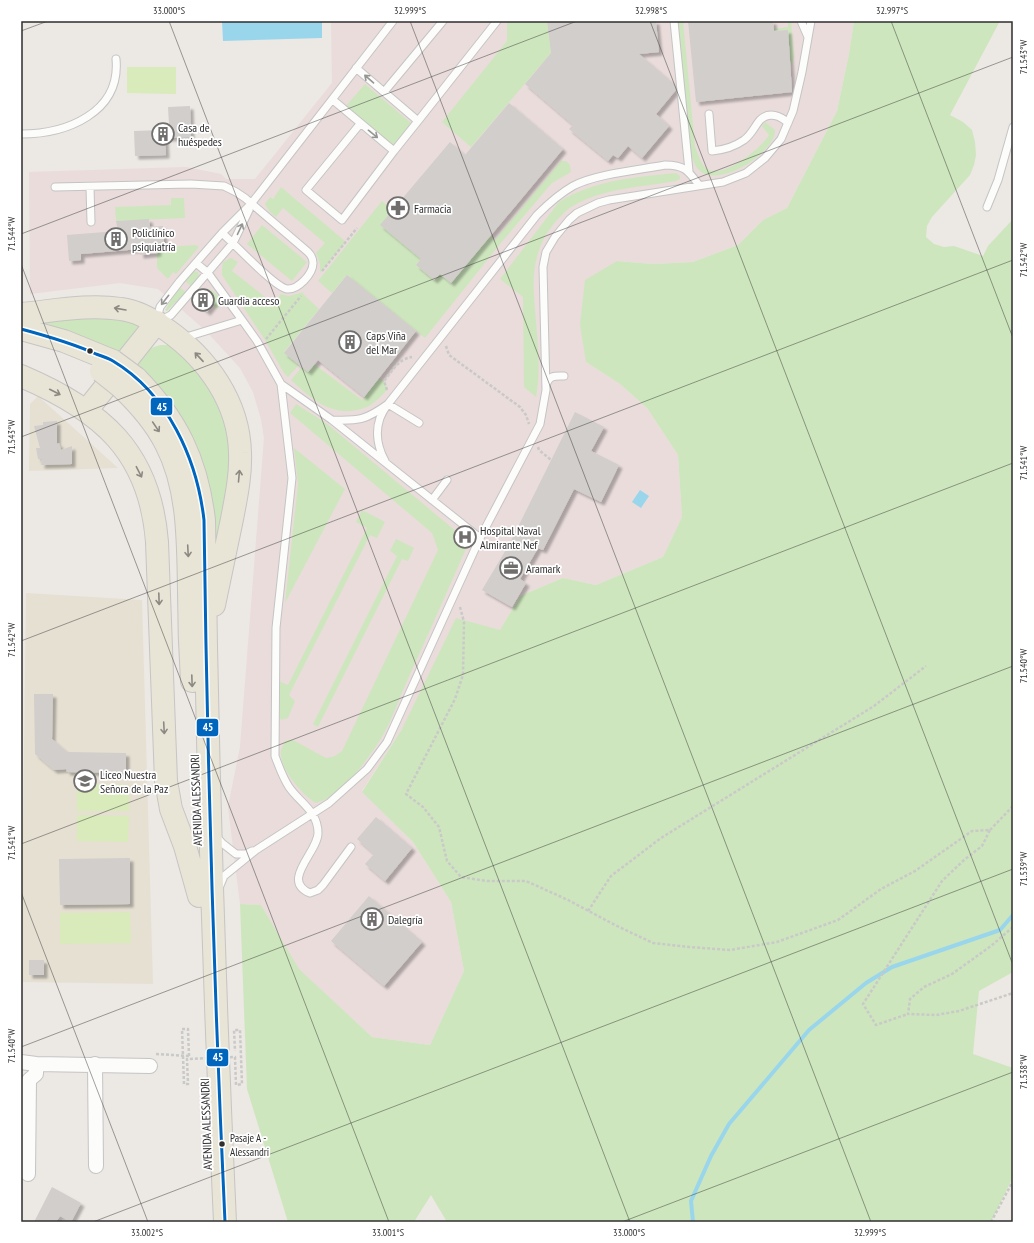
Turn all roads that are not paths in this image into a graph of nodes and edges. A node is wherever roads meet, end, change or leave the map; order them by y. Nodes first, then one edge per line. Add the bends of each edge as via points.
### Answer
1 (393, 21) edge
2 (443, 21) edge
3 (497, 21) edge
4 (674, 21) edge
5 (801, 21) edge
6 (811, 21) edge
7 (808, 37) junction
8 (116, 59) dead end
9 (356, 68) junction
10 (384, 92) junction
11 (333, 100) junction
12 (709, 114) dead end
13 (418, 121) junction
14 (788, 123) junction
15 (360, 124) junction
16 (1013, 127) edge
17 (21, 134) edge
18 (394, 152) junction
19 (689, 171) junction
20 (699, 185) junction
21 (55, 187) dead end
22 (90, 187) junction
23 (251, 204) junction
24 (987, 207) dead end
25 (91, 222) dead end
26 (222, 233) junction
27 (233, 243) junction
28 (196, 263) junction
29 (208, 273) junction
30 (21, 314) edge
31 (242, 320) junction
32 (157, 322) junction
33 (21, 329) edge
34 (180, 339) junction
35 (21, 344) edge
36 (107, 366) junction
37 (21, 376) edge
38 (564, 376) dead end
39 (128, 383) junction
40 (281, 384) junction
41 (546, 386) junction
42 (388, 404) junction
43 (87, 410) junction
44 (332, 420) junction
45 (419, 423) dead end
46 (387, 465) junction
47 (447, 480) dead end
48 (432, 500) junction
49 (480, 538) junction
50 (206, 642) junction
51 (314, 813) junction
52 (211, 831) junction
53 (351, 847) dead end
54 (256, 850) junction
55 (206, 898) junction
56 (21, 1062) edge
57 (36, 1064) junction
58 (95, 1064) junction
59 (150, 1066) dead end
60 (96, 1166) dead end
61 (28, 1174) dead end
62 (210, 1222) edge
63 (225, 1222) edge

1 - 9 lane
2 - 10 lane
3 - 13 lane
4 - 19 lane
5 - 7 lane
6 - 7 lane
7 - 14 lane via 798,89
8 - 17 lane via 114,85 99,108 64,128
10 -> 9 lane
9 - 11 lane
10 - 13 lane
11 - 15 lane
11 - 23 lane
12 - 14 lane via 712,151 737,145 752,133 760,120 769,116 779,116
13 - 18 lane
14 - 20 lane via 774,149 756,166 734,178
15 -> 18 lane
15 - 18 lane via 306,190 342,220
16 - 24 lane via 998,180
19 - 20 lane
19 - 42 lane via 677,165 665,165 607,176 573,186 551,200
20 - 41 lane via 598,203 577,213 556,237 546,252 543,267
21 - 22 lane
22 - 23 lane via 191,184 224,186
22 - 25 lane
23 - 26 lane
27 -> 23 lane
23 - 27 lane via 308,252 312,258 312,268 300,285 288,289 272,280
26 - 27 lane
26 - 28 lane
27 - 29 lane
28 - 29 lane
28 -> 32 lane via 160,307
29 - 31 lane
29 - 32 lane via 171,315
32 -> 30 main road via 122,309 103,307
31 - 34 lane
31 - 40 lane
32 - 34 main road
32 - 43 main road
33 - 36 main road, AVENIDA ALESSANDRI via 64,341
50 -> 34 main road via 237,491 240,453 236,424 225,396 206,365
35 - 36 main road, AVENIDA ALESSANDRI
36 - 39 main road, AVENIDA ALESSANDRI, bridge
37 -> 43 main road
38 - 41 lane via 548,379
39 - 50 main road, AVENIDA ALESSANDRI via 162,407 191,460 197,479 204,520
39 -> 55 main road, AVENIDA ALESSANDRI via 135,400 166,444 178,475 184,501
40 - 44 lane
40 - 51 lane via 292,478 276,628 275,756 289,787
41 - 49 lane via 540,424
42 - 44 lane via 370,416 360,419
42 - 45 lane
42 - 46 lane via 378,426 379,447
43 -> 55 main road via 112,432 132,458 152,506 157,542 166,781 171,809
44 - 46 lane
46 - 48 lane
47 - 48 lane
48 - 49 lane
49 - 51 lane via 387,742 367,770
50 - 52 main road, AVENIDA ALESSANDRI
51 - 53 lane via 318,832 316,841 298,876 300,887 304,891 310,893 318,890
51 - 54 lane
52 - 54 lane via 236,854
52 - 55 main road, AVENIDA ALESSANDRI
54 - 55 lane via 224,876
55 - 62 main road, AVENIDA ALESSANDRI
55 - 63 main road, AVENIDA ALESSANDRI via 218,1053
56 - 57 street
57 - 58 street
57 - 61 street via 36,1074 29,1080
58 - 59 street
58 - 60 street

